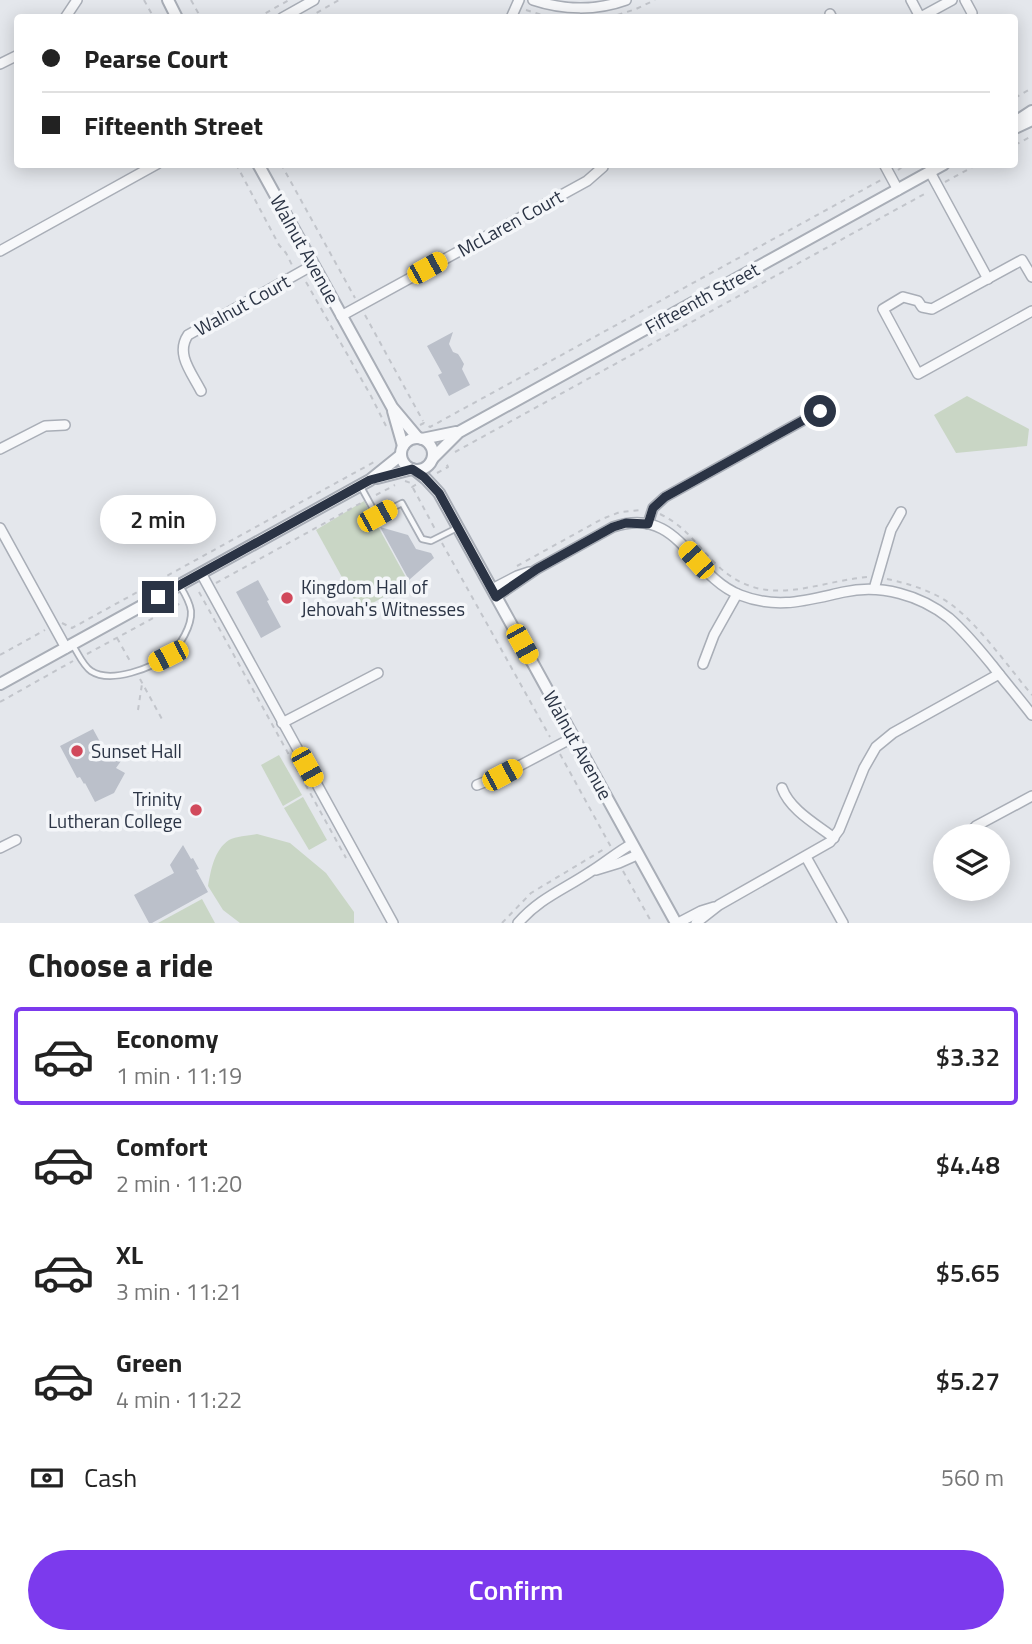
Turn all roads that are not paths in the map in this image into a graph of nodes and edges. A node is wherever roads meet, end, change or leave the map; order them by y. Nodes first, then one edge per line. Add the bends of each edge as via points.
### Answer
1 (314, 0) edge
2 (533, 0) edge
3 (626, 0) edge
4 (952, 0) edge
5 (965, 0) edge
6 (972, 13) dead end
7 (289, 14) edge
8 (926, 14) edge
9 (1032, 115) edge
10 (1018, 126) edge
11 (150, 168) edge
12 (260, 168) edge
13 (602, 168) edge
14 (886, 168) edge
15 (937, 168) edge
16 (930, 172) junction
17 (898, 190) junction
18 (0, 251) edge
19 (313, 265) junction
20 (1032, 277) edge
21 (988, 279) junction
22 (1032, 311) edge
23 (341, 316) junction
24 (201, 391) dead end
25 (392, 407) junction
26 (820, 411) dead end
27 (65, 425) dead end
28 (459, 432) junction
29 (417, 435) junction
30 (0, 449) edge
31 (402, 450) junction
32 (432, 459) junction
33 (413, 470) junction
34 (431, 477) junction
35 (365, 483) junction
36 (901, 512) dead end
37 (648, 524) junction
38 (0, 528) edge
39 (458, 528) junction
40 (201, 573) junction
41 (180, 586) junction
42 (874, 589) junction
43 (494, 593) junction
44 (737, 594) junction
45 (69, 646) junction
46 (703, 664) dead end
47 (378, 673) dead end
48 (999, 674) junction
49 (0, 684) edge
50 (1032, 715) edge
51 (282, 723) junction
52 (574, 737) junction
53 (477, 785) dead end
54 (782, 788) dead end
55 (1032, 796) edge
56 (980, 824) edge
57 (834, 838) junction
58 (16, 839) dead end
59 (632, 844) junction
60 (0, 848) edge
61 (637, 855) junction
62 (806, 857) junction
63 (591, 872) junction
64 (719, 905) junction
65 (393, 923) edge
66 (518, 923) edge
67 (677, 923) edge
68 (696, 923) edge
69 (843, 923) edge

1 - 7 street
2 - 3 street via 580,8
4 - 8 street
5 - 6 street
9 - 10 street
11 - 18 street
12 - 19 street, Walnut Avenue
13 - 23 street, McLaren Court via 587,181
14 - 17 street
15 - 16 street, Fifteenth Street
16 - 17 street, Fifteenth Street
16 - 21 street
17 - 28 street, Fifteenth Street
19 - 23 street, Walnut Avenue
19 - 24 street, Walnut Court via 188,335 183,357
20 - 21 street via 1022,260
21 - 22 street via 932,309 904,297 883,309 918,374
23 - 25 street, Walnut Avenue
25 - 29 street, Walnut Avenue
25 - 31 street, Walnut Avenue
26 - 37 street via 665,497 653,508
27 - 30 street via 45,426
28 - 29 street, Fifteenth Street
28 - 32 street, Fifteenth Street
29 - 31 street
29 - 32 street via 430,444
31 - 33 street via 404,464
31 - 35 street
32 - 33 street via 425,468
32 - 34 street, Walnut Avenue
33 - 34 street
33 - 35 street
34 - 39 street, Walnut Avenue
35 - 39 lane via 377,516 402,503 422,539 431,541
35 - 40 street
36 - 42 street
37 - 43 street via 613,527 517,576
37 - 44 street via 670,533 709,575
38 - 45 street
39 - 43 street, Walnut Avenue
40 - 41 street
40 - 51 street
41 - 45 street
41 - 45 lane via 191,610 189,623 168,656 135,671 107,676 88,669
42 - 44 street via 787,604
42 - 48 street via 935,608 964,632
43 - 52 street, Walnut Avenue
44 - 46 street via 713,635
45 - 49 street
47 - 51 street
48 - 50 street
48 - 57 street via 892,733 876,747
51 - 65 street
52 - 53 street
52 - 59 street, Walnut Avenue
54 - 57 street via 793,806
55 - 56 street
57 - 62 street
58 - 60 street
59 - 61 street, Walnut Avenue
59 - 63 street via 612,850
61 - 63 street
61 - 67 street, Walnut Avenue
62 - 64 street
62 - 69 street
63 - 66 street via 550,895
64 - 67 street
64 - 68 street

